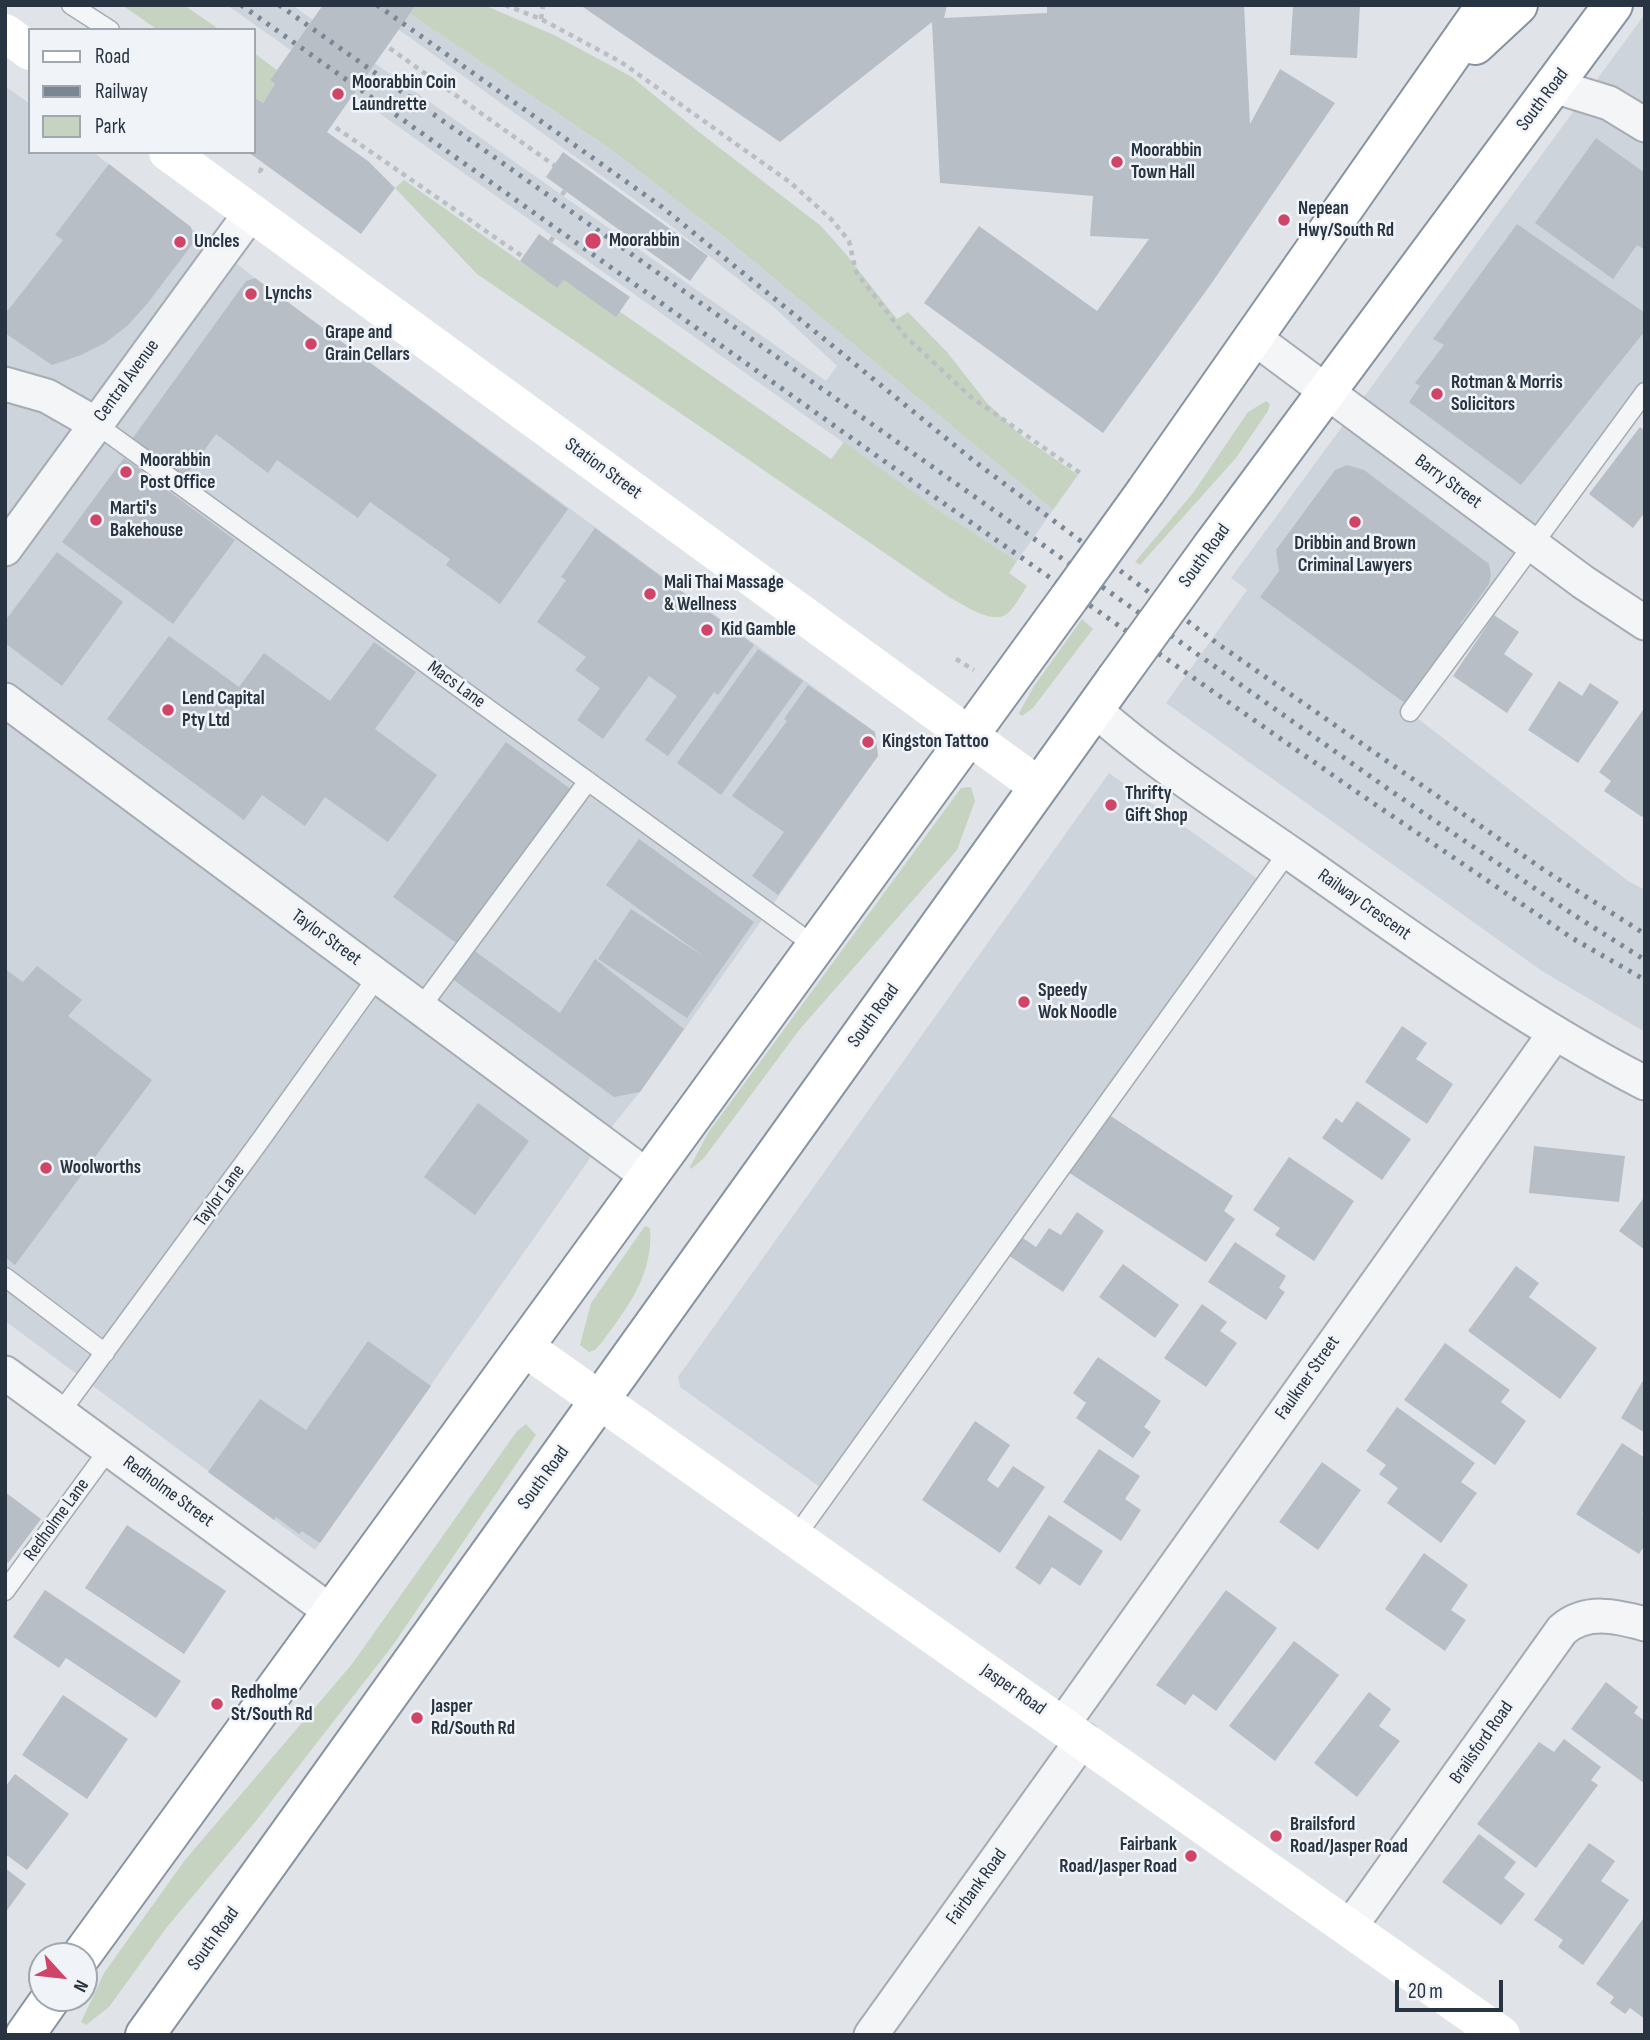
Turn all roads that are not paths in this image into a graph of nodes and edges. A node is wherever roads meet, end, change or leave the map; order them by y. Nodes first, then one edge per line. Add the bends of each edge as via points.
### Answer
1 (71, 5) edge
2 (1486, 5) edge
3 (1518, 5) edge
4 (1613, 5) edge
5 (107, 28) edge
6 (5, 33) edge
7 (28, 50) edge
8 (1554, 86) junction
9 (1430, 87) junction
10 (1645, 125) edge
11 (171, 154) edge
12 (250, 214) junction
13 (1253, 337) junction
14 (5, 384) edge
15 (1326, 391) junction
16 (1645, 391) edge
17 (96, 424) junction
18 (1532, 545) junction
19 (5, 549) edge
20 (1645, 623) edge
21 (5, 700) edge
22 (1094, 709) junction
23 (1410, 712) dead end
24 (969, 735) junction
25 (588, 781) junction
26 (1038, 786) junction
27 (1288, 852) junction
28 (815, 946) junction
29 (378, 976) junction
30 (421, 1007) junction
31 (1555, 1033) junction
32 (1645, 1083) edge
33 (648, 1176) junction
34 (5, 1277) edge
35 (524, 1347) junction
36 (105, 1353) junction
37 (5, 1373) edge
38 (599, 1401) junction
39 (60, 1413) junction
40 (109, 1449) junction
41 (794, 1539) junction
42 (5, 1591) edge
43 (330, 1611) junction
44 (1645, 1624) edge
45 (1073, 1732) junction
46 (1350, 1927) junction
47 (91, 1942) edge
48 (41, 2012) edge
49 (5, 2025) edge
50 (19, 2035) edge
51 (25, 2035) edge
52 (145, 2035) edge
53 (871, 2035) edge
54 (1501, 2035) edge

1 - 5 lane
2 - 9 main road
3 - 9 main road
4 - 8 main road, South Road
6 - 7 main road
8 - 10 street via 1609,103
8 - 15 main road, South Road
9 - 13 main road
11 - 12 main road, Station Street
12 - 17 street, Central Avenue
12 - 24 main road, Station Street
13 - 15 street, Barry Street
13 - 24 main road, bridge
14 - 17 street via 47,396
15 - 18 street, Barry Street
15 - 22 main road, South Road, bridge
16 - 18 lane
17 - 19 street, Central Avenue
17 - 25 lane, Macs Lane
18 - 20 street, Barry Street
18 - 23 lane
21 - 29 street, Taylor Street
22 - 26 main road, South Road
22 - 27 street, Railway Crescent via 1139,748
24 - 26 main road, Station Street
24 - 28 main road
25 - 28 lane, Macs Lane
25 - 30 lane
26 - 38 main road, South Road
27 - 31 street, Railway Crescent
27 - 41 lane
28 - 33 main road
29 - 30 street, Taylor Street
29 - 36 lane, Taylor Lane
30 - 33 street, Taylor Street
31 - 32 street, Railway Crescent
31 - 45 street, Faulkner Street
33 - 35 main road
34 - 36 lane
35 - 38 main road, Jasper Road
35 - 43 main road
36 - 39 lane, Taylor Lane
37 - 39 street, Redholme Street
38 - 41 main road, Jasper Road
38 - 52 main road, South Road
39 - 40 street, Redholme Street
40 - 42 lane, Redholme Lane
40 - 43 street, Redholme Street
41 - 45 main road, Jasper Road
43 - 47 main road
44 - 46 street, Brailsford Road via 1588,1616 1573,1620 1562,1630
45 - 46 main road, Jasper Road
45 - 53 street, Fairbank Road
46 - 54 main road, Jasper Road
48 - 51 main road
49 - 50 street

